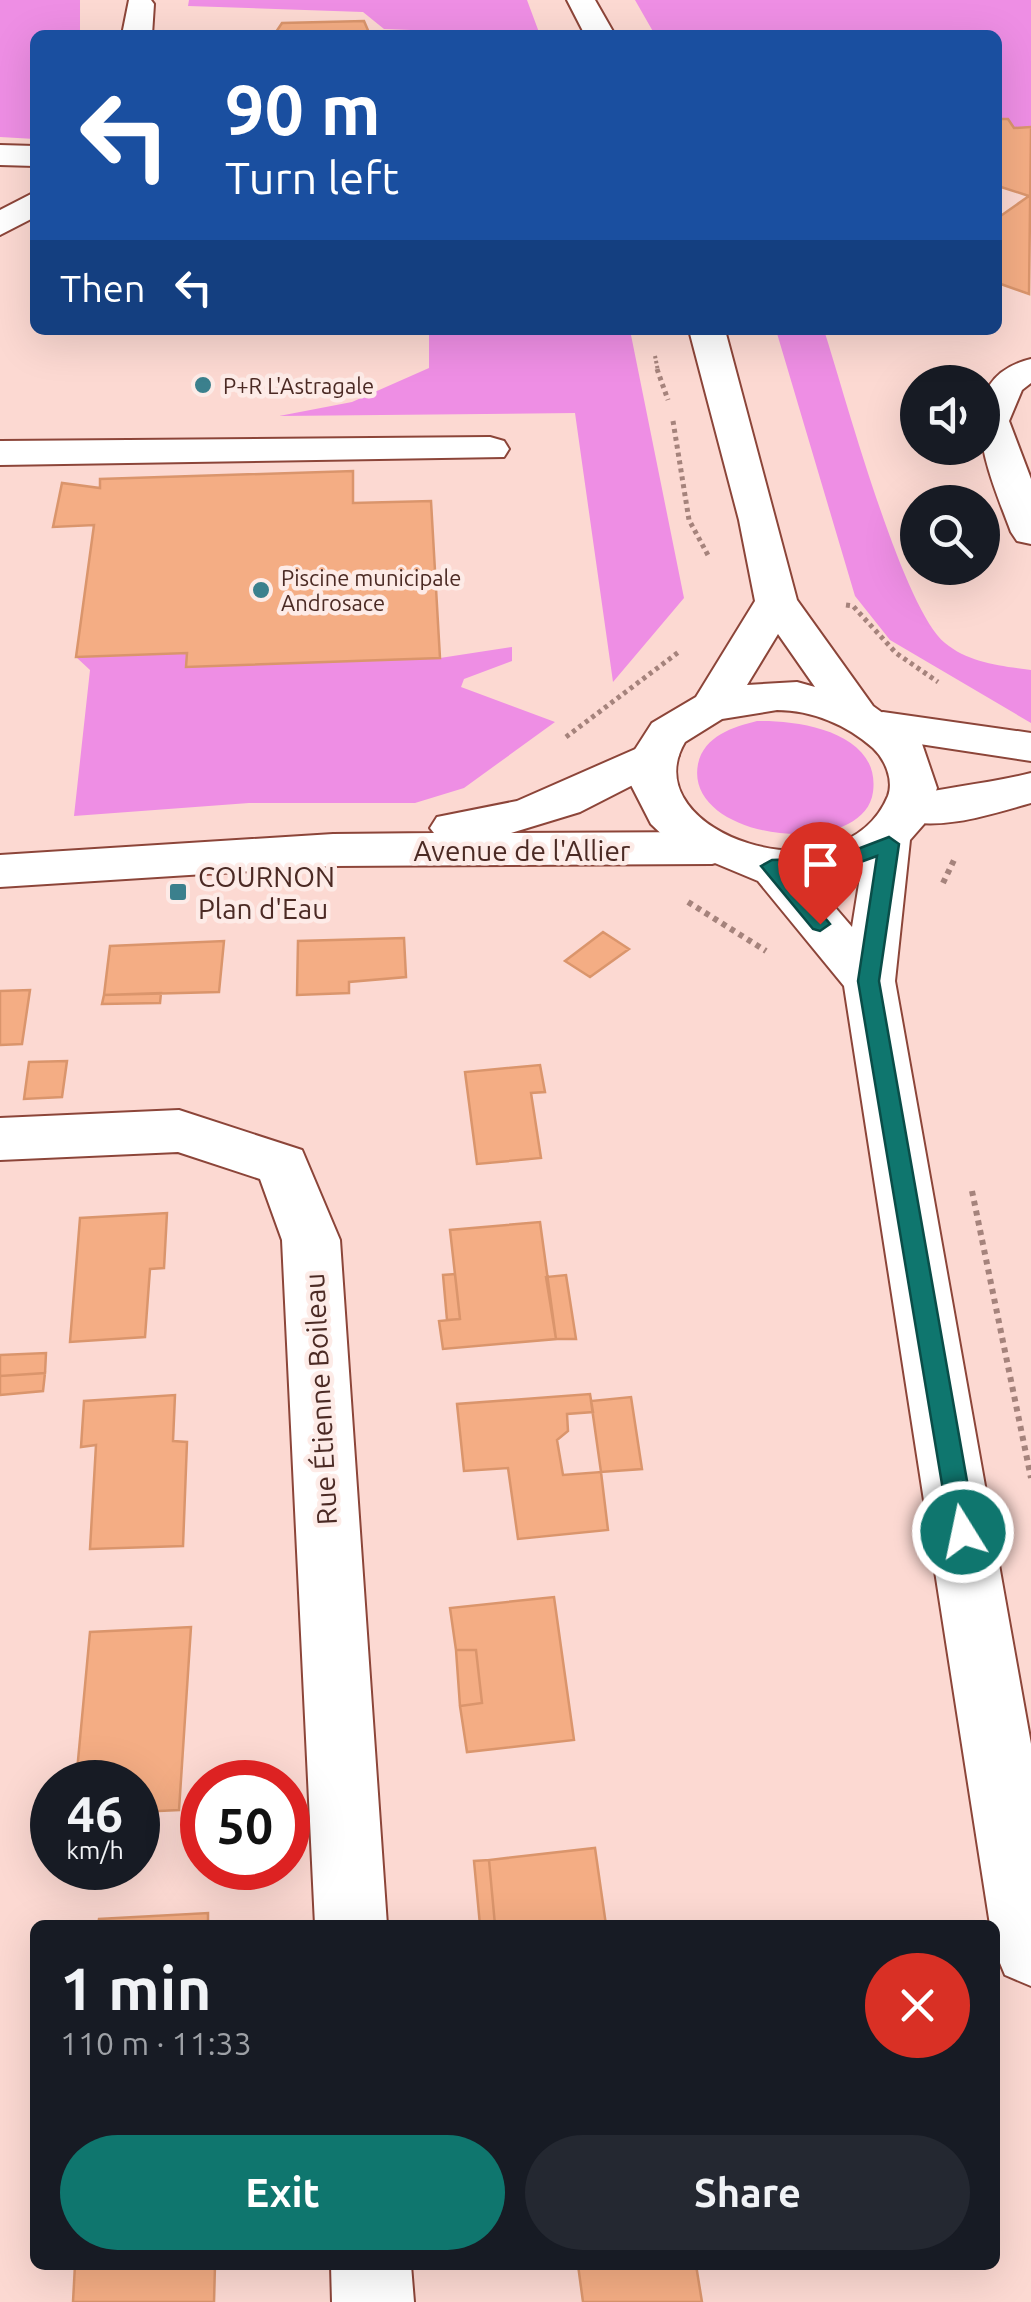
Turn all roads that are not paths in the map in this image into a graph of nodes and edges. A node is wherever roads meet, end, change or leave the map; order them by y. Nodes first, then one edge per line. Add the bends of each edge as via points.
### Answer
1 (581, 0) edge
2 (140, 4) dead end
3 (137, 30) edge
4 (597, 30) edge
5 (0, 154) edge
6 (30, 156) edge
7 (30, 205) edge
8 (0, 226) edge
9 (708, 335) edge
10 (1031, 370) edge
11 (1015, 434) edge
12 (490, 449) dead end
13 (0, 453) edge
14 (1031, 532) edge
15 (776, 601) junction
16 (713, 706) junction
17 (868, 718) junction
18 (1031, 747) edge
19 (656, 754) junction
20 (1031, 788) edge
21 (904, 826) junction
22 (712, 848) junction
23 (333, 850) junction
24 (772, 866) junction
25 (0, 871) edge
26 (869, 981) junction
27 (0, 1139) edge
28 (351, 1920) edge
29 (1031, 1948) edge
30 (371, 2270) edge
31 (373, 2302) edge

1 - 4 main road
2 - 3 main road
5 - 6 main road
7 - 8 main road
9 - 15 main road
10 - 11 main road via 1016,373 990,421
11 - 14 main road
12 - 13 main road
15 - 16 main road
15 - 17 main road
16 - 17 main road via 783,696 827,702
16 - 19 main road via 677,726
17 - 18 main road
17 - 21 main road via 900,740 920,774
19 - 22 main road via 657,796 668,815
19 - 23 main road, Avenue de l'Allier via 525,815
20 - 21 main road
21 - 24 main road via 836,864
21 - 26 main road
22 - 23 main road, Avenue de l'Allier
22 - 24 main road
23 - 25 main road, Avenue de l'Allier
24 - 26 main road
26 - 29 main road
27 - 28 main road, Rue Étienne Boileau via 179,1131 282,1165 311,1240
30 - 31 main road

